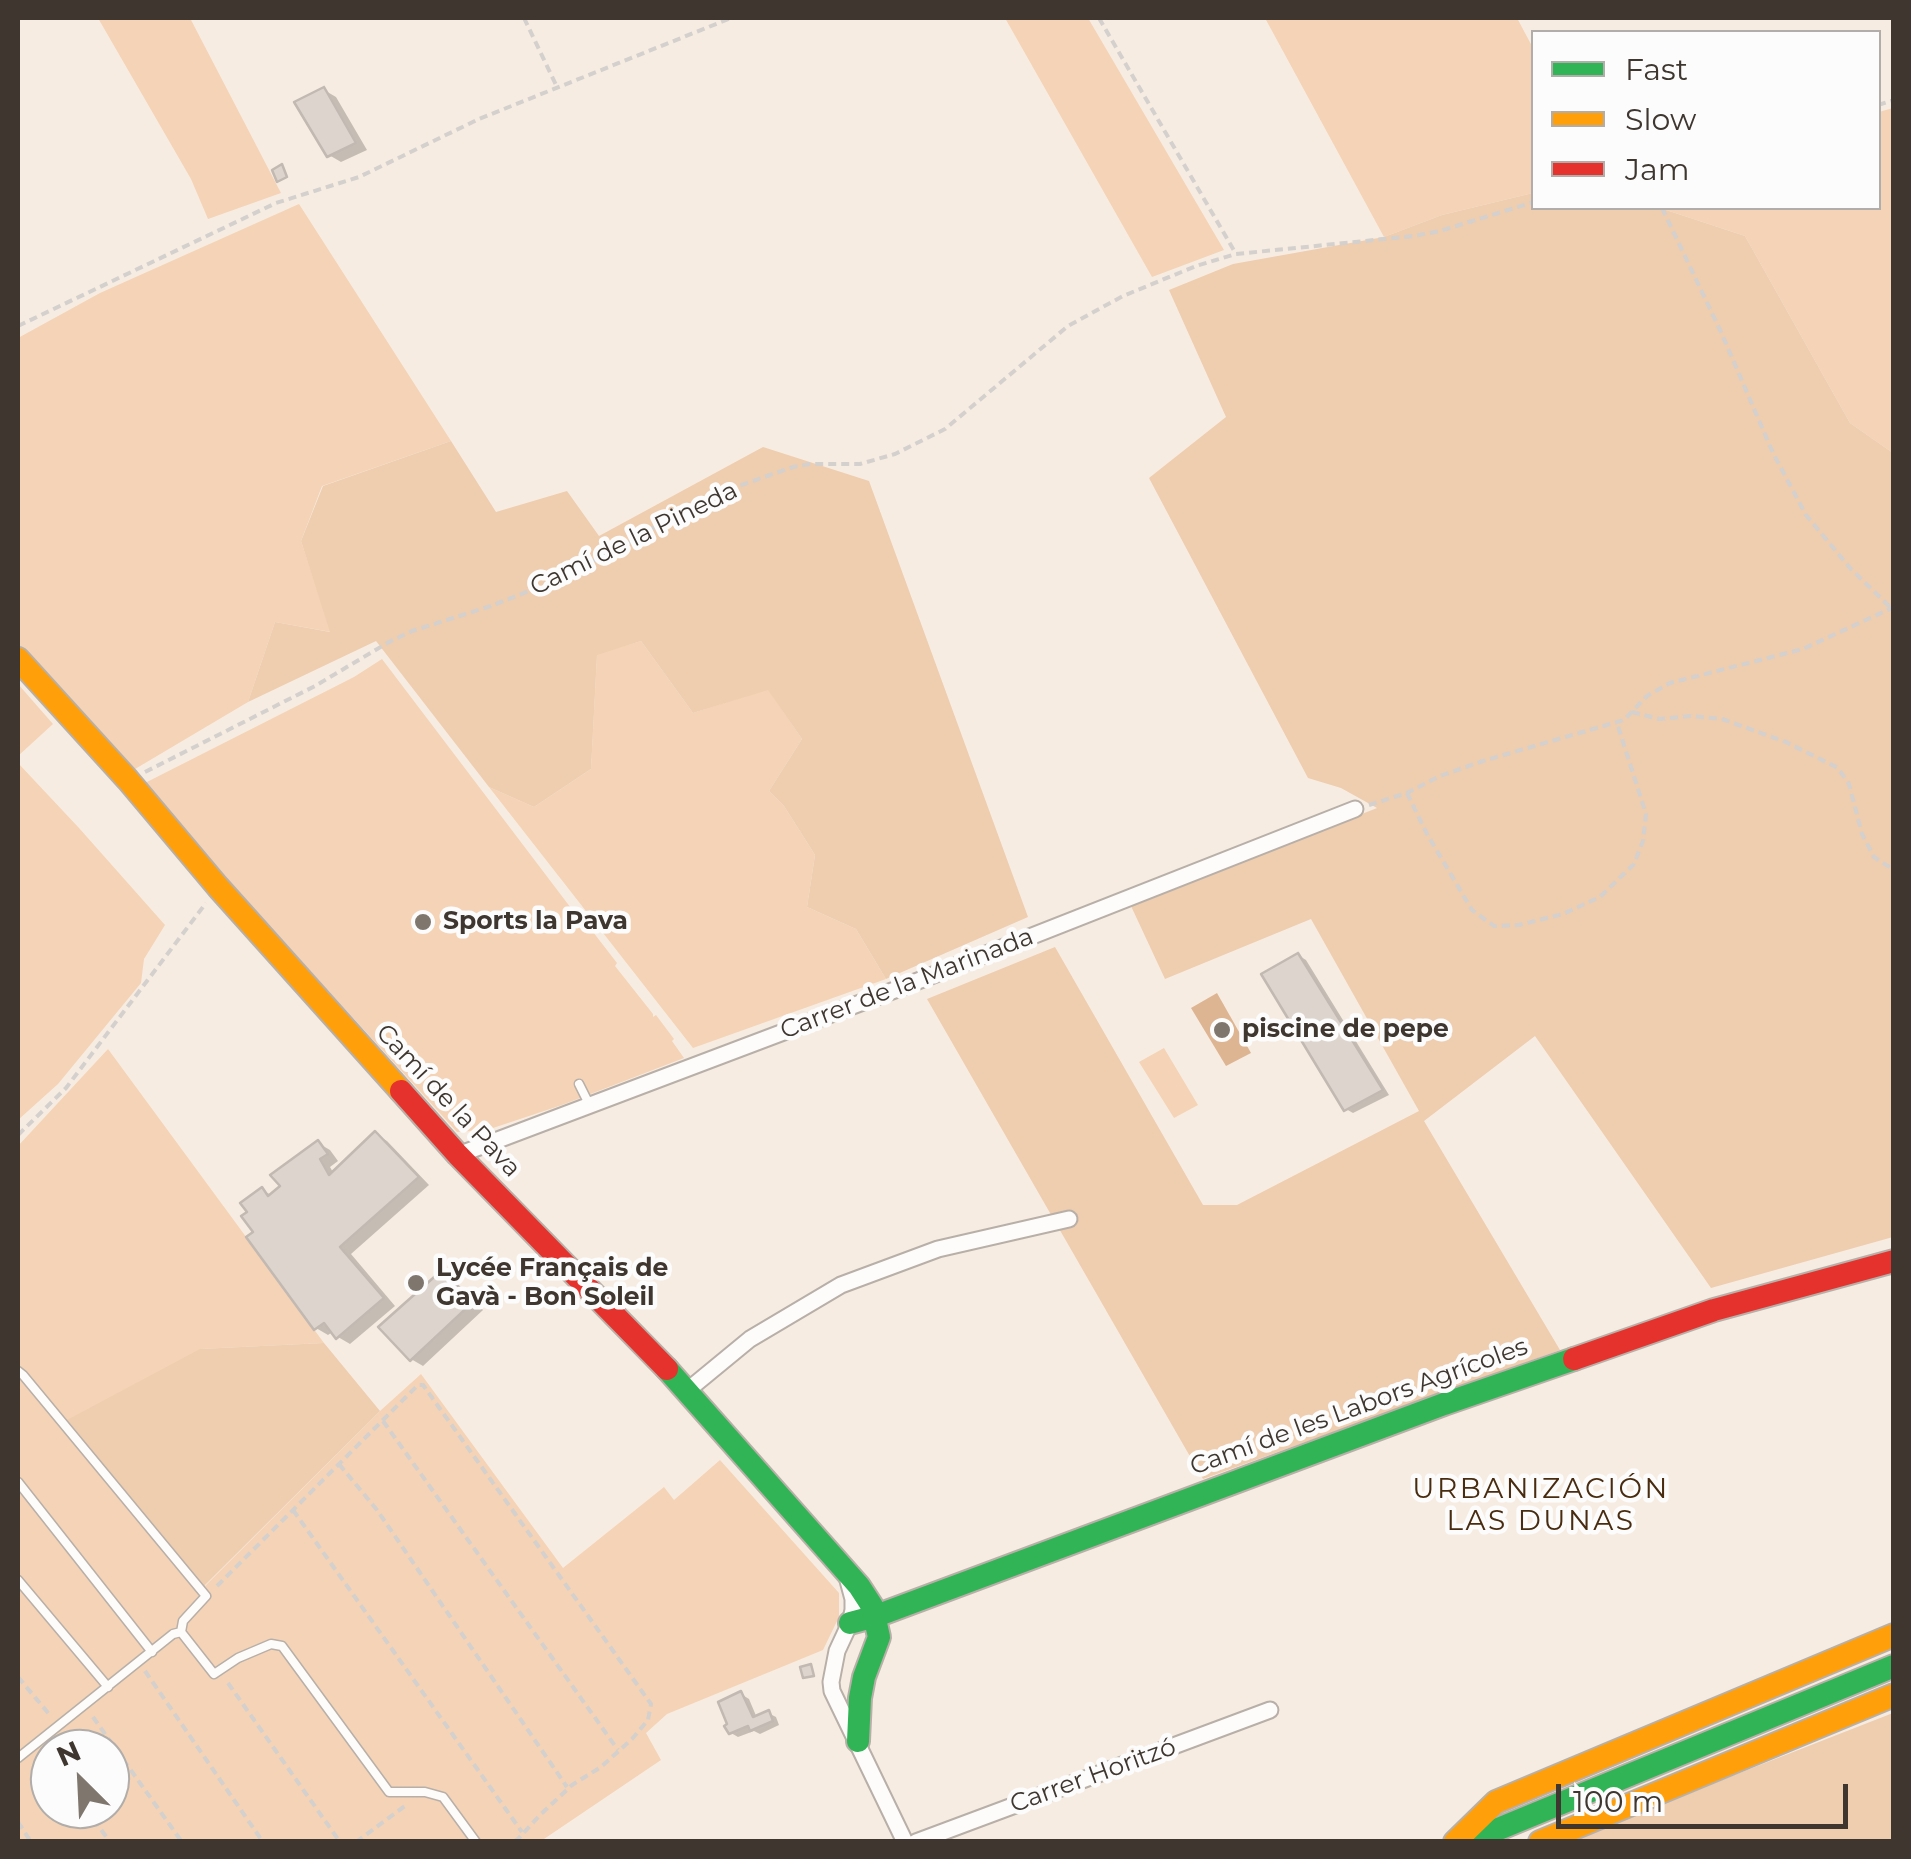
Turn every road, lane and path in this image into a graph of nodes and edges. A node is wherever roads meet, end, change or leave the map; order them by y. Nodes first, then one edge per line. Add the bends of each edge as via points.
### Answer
1 (524, 18) edge
2 (730, 18) edge
3 (1099, 18) edge
4 (557, 87) junction
5 (1531, 203) edge
6 (1663, 210) edge
7 (1236, 254) junction
8 (18, 326) edge
9 (1893, 607) edge
10 (18, 659) edge
11 (1632, 712) junction
12 (1616, 723) junction
13 (128, 780) junction
14 (1407, 793) junction
15 (1355, 809) joint
16 (1894, 870) edge
17 (218, 887) junction
18 (579, 1084) dead end
19 (589, 1104) junction
20 (18, 1135) edge
21 (458, 1155) junction
22 (1069, 1219) dead end
23 (1894, 1261) edge
24 (18, 1371) edge
25 (688, 1390) junction
26 (382, 1421) junction
27 (339, 1464) junction
28 (18, 1482) edge
29 (293, 1510) junction
30 (846, 1573) junction
31 (18, 1580) edge
32 (206, 1596) junction
33 (876, 1616) junction
34 (850, 1623) junction
35 (181, 1632) junction
36 (1894, 1635) edge
37 (152, 1652) junction
38 (140, 1662) junction
39 (1894, 1666) edge
40 (219, 1671) junction
41 (18, 1677) edge
42 (108, 1687) junction
43 (1894, 1695) edge
44 (85, 1705) junction
45 (1270, 1710) dead end
46 (59, 1725) junction
47 (858, 1740) junction
48 (619, 1752) junction
49 (18, 1758) edge
50 (568, 1788) junction
51 (425, 1792) junction
52 (18, 1822) edge
53 (524, 1833) junction
54 (31, 1842) edge
55 (182, 1842) edge
56 (262, 1842) edge
57 (340, 1842) edge
58 (356, 1842) edge
59 (476, 1842) edge
60 (512, 1842) edge
61 (905, 1842) edge
62 (916, 1842) edge
63 (1454, 1842) edge
64 (1468, 1842) edge
65 (1540, 1842) edge

1 - 4 path
2 - 4 path
3 - 7 path
4 - 8 path via 359,177 276,203
5 - 7 path, Camí de la Pineda via 1427,234
6 - 9 path via 1806,515
7 - 13 path, Camí de la Pineda via 1124,296 1068,326 945,429 895,454 860,464 810,464 710,496 549,583 400,636
9 - 11 path via 1802,649 1670,683
10 - 13 main road, Camí de la Pava
11 - 12 path
11 - 16 path via 1722,719 1838,768 1874,857
12 - 14 path via 1483,761
12 - 14 path via 1646,814 1643,840 1634,864 1600,897 1563,914 1494,926 1472,910
13 - 17 main road, Camí de la Pava
14 - 15 path
15 - 19 street, Carrer de la Marinada
17 - 20 path via 66,1088
17 - 21 main road, Camí de la Pava
18 - 19 lane
19 - 21 street, Carrer de la Marinada
21 - 25 main road, Camí de la Pava
22 - 25 street via 938,1249 841,1285 750,1339
23 - 33 main road, Camí de les Labors Agrícoles via 1714,1310 1444,1404
24 - 32 lane
25 - 30 main road, Camí de la Pava
26 - 27 path
26 - 48 path
26 - 48 path via 423,1385 651,1704 648,1720
27 - 29 path
27 - 50 path
28 - 37 lane
29 - 32 path
29 - 53 path
30 - 33 main road, Camí de la Pava
30 - 34 street
31 - 42 lane
32 - 35 lane via 182,1621
33 - 34 main road, Camí de les Labors Agrícoles
33 - 47 main road via 880,1637 864,1677
34 - 47 street via 831,1682
35 - 37 lane
35 - 40 lane via 214,1674
36 - 63 main road via 1496,1802
37 - 38 lane
38 - 42 lane
38 - 56 path
39 - 64 main road
40 - 51 lane via 271,1644 282,1646 389,1792
40 - 57 path
41 - 46 path
42 - 44 lane
43 - 65 main road
44 - 46 lane
44 - 55 path
45 - 62 street, Carrer Horitzó
46 - 49 lane
47 - 61 street
48 - 50 path
50 - 53 path
51 - 58 path
51 - 59 lane via 443,1797
52 - 54 path
53 - 60 path

